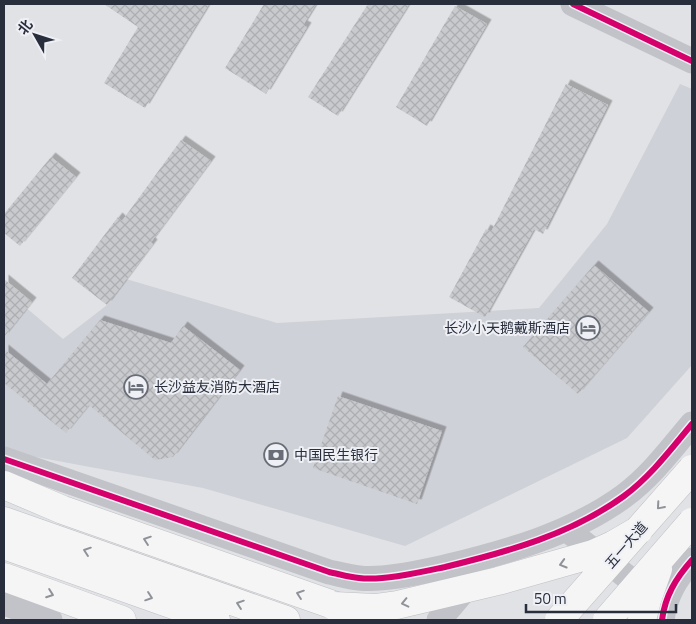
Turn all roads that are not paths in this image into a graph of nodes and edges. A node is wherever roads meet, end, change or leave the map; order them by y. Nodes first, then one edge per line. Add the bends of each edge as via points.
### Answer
1 (573, 4) edge
2 (692, 61) edge
3 (692, 424) edge
4 (4, 459) edge
5 (692, 469) edge
6 (14, 489) edge
7 (4, 521) edge
8 (692, 522) edge
9 (566, 528) junction
10 (639, 530) junction
11 (4, 545) edge
12 (664, 554) junction
13 (494, 555) junction
14 (692, 560) edge
15 (4, 577) edge
16 (4, 603) edge
17 (334, 606) junction
18 (656, 616) edge
19 (50, 620) edge
20 (122, 620) edge
21 (216, 620) edge
22 (286, 620) edge
23 (379, 620) edge
24 (439, 620) edge
25 (559, 620) edge
26 (607, 620) edge

1 - 2 street
3 - 9 street via 647,476 624,496
4 - 13 street via 329,572 360,578 422,572
5 -> 10 main road, 五一大道, bridge
17 -> 6 main road via 79,516
22 -> 7 main road
8 - 12 main road, bridge
9 - 13 street
9 - 18 street
10 -> 17 main road, bridge via 593,554 498,582 397,605 374,608
10 - 25 main road, 五一大道, bridge
11 -> 21 main road
12 - 18 main road, bridge via 653,580
12 - 26 main road, bridge
13 - 24 street
14 - 18 street
15 -> 20 main road
16 - 19 street
17 - 23 main road, bridge

